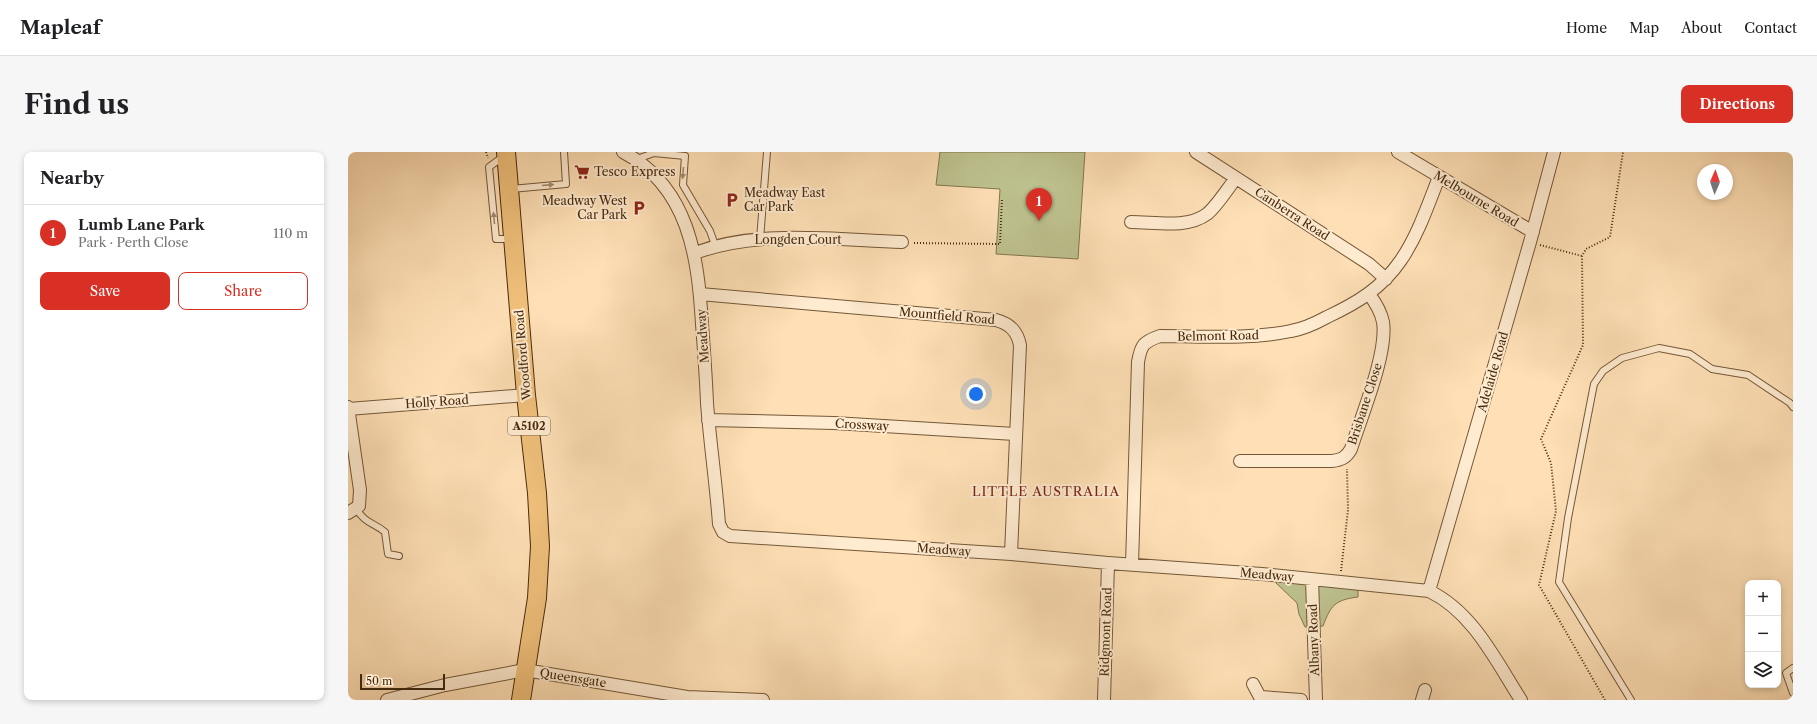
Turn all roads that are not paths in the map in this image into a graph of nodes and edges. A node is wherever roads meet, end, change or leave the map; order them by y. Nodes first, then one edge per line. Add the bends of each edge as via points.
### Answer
1 (564, 152) edge
2 (623, 152) edge
3 (654, 152) edge
4 (767, 152) edge
5 (1196, 152) edge
6 (1398, 152) edge
7 (1554, 152) edge
8 (506, 153) edge
9 (685, 154) edge
10 (637, 159) junction
11 (1440, 177) junction
12 (1236, 178) junction
13 (509, 189) junction
14 (1131, 222) dead end
15 (1532, 237) junction
16 (514, 239) junction
17 (760, 239) junction
18 (902, 242) road end
19 (715, 245) junction
20 (695, 253) junction
21 (1386, 279) junction
22 (700, 294) junction
23 (1369, 294) junction
24 (526, 395) junction
25 (1793, 407) edge
26 (348, 408) edge
27 (708, 420) junction
28 (1015, 434) junction
29 (1240, 460) dead end
30 (352, 511) edge
31 (1011, 554) junction
32 (399, 556) dead end
33 (1108, 563) junction
34 (1132, 564) junction
35 (1312, 579) junction
36 (1429, 590) junction
37 (1793, 668) edge
38 (525, 670) junction
39 (1253, 684) dead end
40 (1793, 693) edge
41 (686, 698) edge
42 (1258, 698) edge
43 (387, 700) edge
44 (521, 700) edge
45 (763, 700) edge
46 (1104, 700) edge
47 (1301, 700) edge
48 (1316, 700) edge
49 (1521, 700) edge
50 (1631, 700) edge

13 -> 1 lane via 566,184
2 - 10 street, Meadway
3 - 9 lane
3 - 10 lane
4 - 17 lane
5 - 12 street, Canberra Road
6 - 11 street, Melbourne Road
7 - 15 street, Adelaide Road
8 - 13 main road, Woodford Road / A5102
16 -> 8 lane via 496,239 490,167
9 -> 19 lane via 683,185 710,231
10 - 20 street, Meadway via 666,188 674,200 685,221
11 - 15 street, Melbourne Road
11 - 21 street, Belmont Road via 1411,243
12 - 14 street via 1208,213 1195,221
12 - 21 street, Canberra Road via 1369,264
13 - 16 main road, Woodford Road / A5102
15 - 36 street, Adelaide Road
16 - 24 main road, Woodford Road / A5102
17 - 18 street, Longden Court
17 - 19 street, Longden Court
19 - 20 street, Longden Court
20 - 22 street, Meadway
21 - 23 street, Belmont Road
22 - 27 street, Meadway
22 - 28 street, Mountfield Road via 1004,322 1016,332 1020,345
23 - 29 street, Brisbane Close via 1376,303 1383,321 1383,338 1380,357 1347,456 1332,462
23 - 34 street, Belmont Road via 1328,317 1292,331 1259,336 1160,336 1142,345 1138,362
24 - 26 street, Holly Road
24 - 38 main road, Woodford Road / A5102 via 540,546 537,598
25 - 50 lane via 1748,374 1712,369 1690,354 1659,348 1622,358 1603,371 1594,384 1568,518 1560,582
26 - 30 street via 360,490 359,506
27 - 28 street, Crossway via 834,423
27 - 31 street, Meadway via 719,524 723,532 730,536
28 - 31 street, Mountfield Road
30 - 32 lane via 385,532 388,554
31 - 33 street, Meadway
33 - 34 street, Meadway
33 - 46 street, Ridgmont Road
34 - 35 street, Meadway
35 - 36 street, Meadway
35 - 48 street, Albany Road
36 - 49 street, Meadway via 1443,598 1468,621
37 - 40 lane via 1786,673
38 - 41 street, Queensgate
38 - 43 street via 445,685
38 - 44 main road, Woodford Road / A5102
39 - 42 street
41 - 45 street, Queensgate
42 - 47 street

